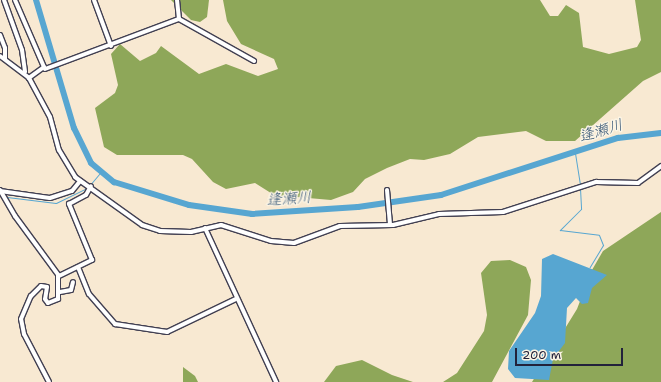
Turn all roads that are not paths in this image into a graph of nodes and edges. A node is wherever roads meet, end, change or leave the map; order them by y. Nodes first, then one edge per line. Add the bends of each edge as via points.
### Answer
1 (4, 0) edge
2 (15, 0) edge
3 (94, 0) edge
4 (177, 0) edge
5 (180, 19) junction
6 (0, 35) edge
7 (111, 46) junction
8 (0, 56) edge
9 (5, 59) junction
10 (254, 61) dead end
11 (46, 68) junction
12 (25, 72) junction
13 (29, 78) junction
14 (661, 166) edge
15 (80, 181) junction
16 (91, 186) junction
17 (387, 190) dead end
18 (1, 193) edge
19 (390, 225) junction
20 (205, 228) junction
21 (78, 267) junction
22 (58, 276) junction
23 (73, 282) dead end
24 (60, 292) junction
25 (236, 299) junction
26 (49, 382) edge
27 (276, 382) edge

1 - 12 street via 22,50
2 - 11 street
3 - 7 street
4 - 5 street
5 - 7 street
5 - 10 street
6 - 9 street via 5,48
7 - 11 street
8 - 9 street
9 - 12 street
11 - 13 street
12 - 13 street
13 - 15 street via 50,117 59,150
14 - 19 street via 645,180 630,185 596,182 503,212 439,214
15 - 16 street
15 - 18 street via 72,191 50,198
16 - 20 street via 152,230 182,233
16 - 21 street via 86,195 69,204 92,257
17 - 19 street
18 - 22 street
19 - 20 street via 335,227 305,240 287,243 221,225
20 - 25 street
21 - 22 street
21 - 25 street via 89,294 115,324 167,332
22 - 24 street
23 - 24 street via 71,290
24 - 26 street via 58,299 48,304 45,299 47,287 40,286 31,296 21,319 24,334
25 - 27 street

